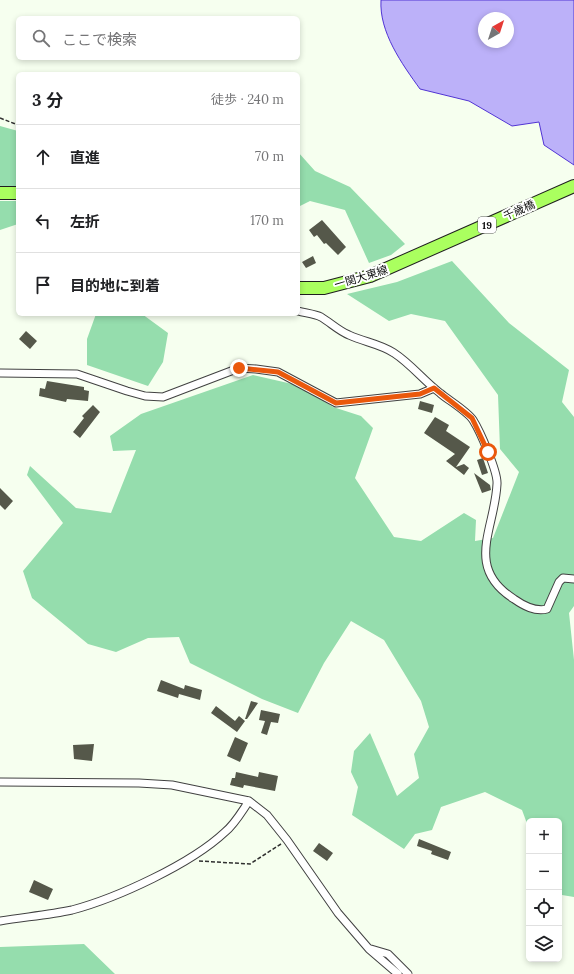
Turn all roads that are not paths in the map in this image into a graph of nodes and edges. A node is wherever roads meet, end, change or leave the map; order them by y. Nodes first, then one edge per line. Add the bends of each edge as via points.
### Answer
1 (574, 186) edge
2 (0, 193) edge
3 (16, 193) edge
4 (399, 264) joint
5 (300, 288) edge
6 (300, 312) edge
7 (0, 373) edge
8 (434, 388) junction
9 (574, 579) edge
10 (0, 782) edge
11 (249, 800) junction
12 (0, 921) edge
13 (369, 949) junction
14 (398, 974) edge
15 (408, 974) edge

1 - 4 main road, 千歳橋 / 19
2 - 3 main road
4 - 5 main road, 一関大東線 / 19 via 350,282 324,288
6 - 8 street via 320,317 343,332 395,353
7 - 8 street via 77,374 127,392 163,397 239,368 256,369 278,372 336,403 420,394
8 - 9 street via 472,418 498,483 485,550 487,567 496,587 519,602 540,611 547,609 563,578
10 - 11 street via 145,783 172,785
11 - 12 street via 227,831 213,842 185,860 112,897 71,910
11 - 13 street via 267,815 338,913
13 - 14 street
13 - 15 street via 388,954

